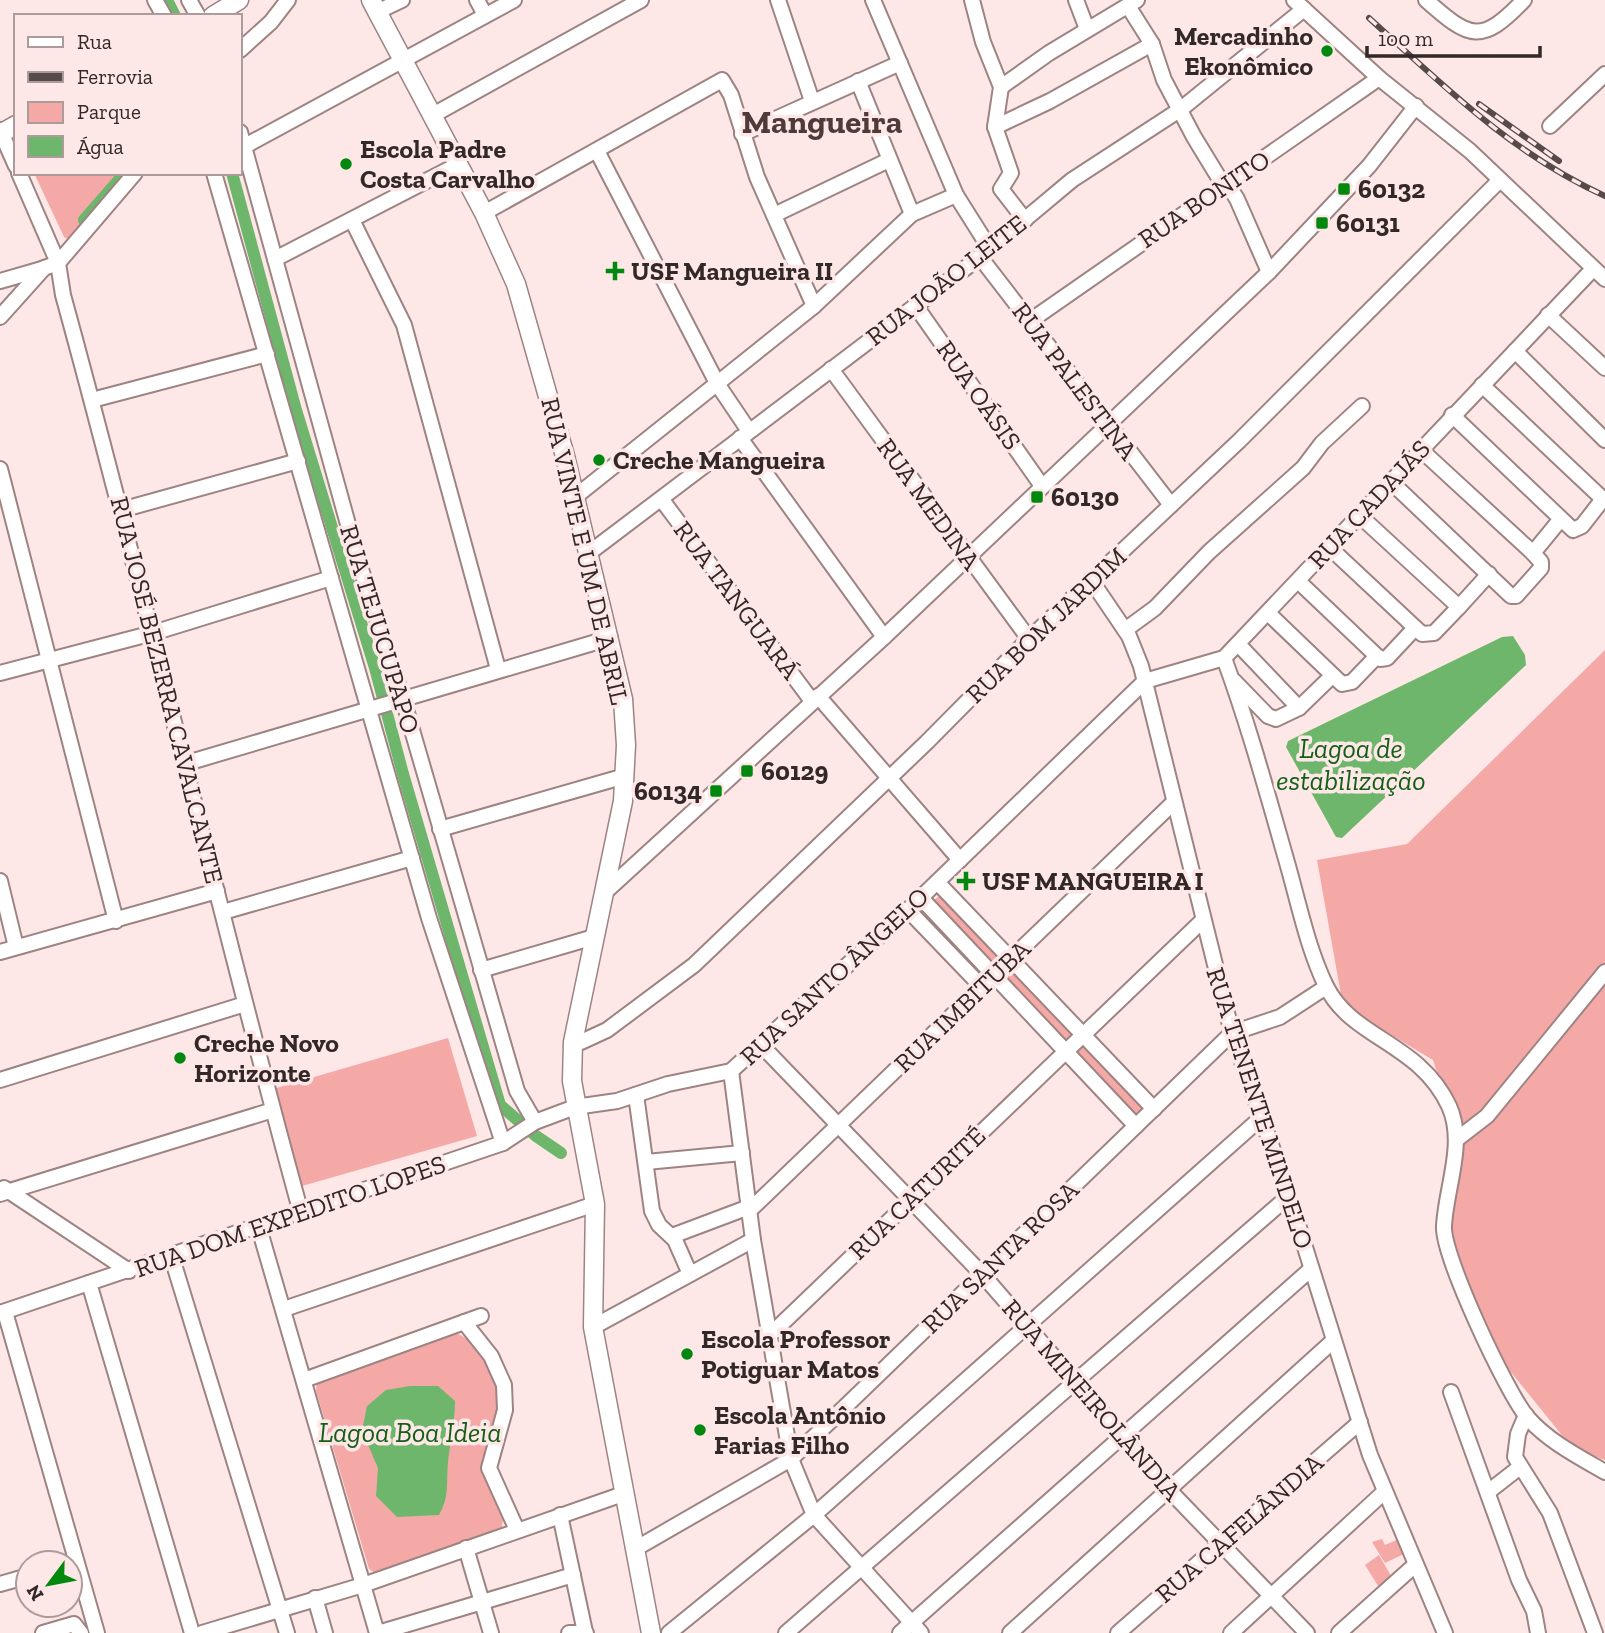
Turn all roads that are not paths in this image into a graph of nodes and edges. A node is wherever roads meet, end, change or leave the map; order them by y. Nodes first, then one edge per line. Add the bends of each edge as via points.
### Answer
1 (239, 0) edge
2 (288, 0) edge
3 (402, 0) edge
4 (477, 0) edge
5 (514, 0) edge
6 (641, 0) edge
7 (778, 0) edge
8 (873, 0) edge
9 (972, 0) edge
10 (1076, 0) edge
11 (1426, 0) edge
12 (1524, 0) edge
13 (1132, 3) edge
14 (1299, 4) edge
15 (374, 6) edge
16 (215, 14) edge
17 (485, 15) junction
18 (1087, 29) junction
19 (1152, 44) junction
20 (242, 48) edge
21 (403, 58) junction
22 (900, 63) junction
23 (1605, 74) edge
24 (1379, 78) junction
25 (858, 81) junction
26 (1001, 88) junction
27 (811, 101) junction
28 (1416, 106) junction
29 (1181, 109) junction
30 (433, 116) junction
31 (1550, 126) dead end
32 (995, 127) junction
33 (4, 131) edge
34 (742, 134) junction
35 (242, 139) edge
36 (597, 151) junction
37 (14, 160) edge
38 (889, 160) junction
39 (459, 164) junction
40 (20, 175) edge
41 (133, 175) edge
42 (215, 175) edge
43 (1500, 180) junction
44 (1228, 185) junction
45 (956, 195) junction
46 (484, 213) junction
47 (912, 214) junction
48 (774, 215) junction
49 (352, 220) junction
50 (1025, 220) junction
51 (985, 253) junction
52 (275, 259) junction
53 (0, 263) edge
54 (51, 266) junction
55 (1592, 270) junction
56 (1269, 272) junction
57 (1605, 279) edge
58 (3, 280) edge
59 (915, 305) junction
60 (814, 306) junction
61 (1548, 315) junction
62 (0, 317) edge
63 (1030, 321) junction
64 (1515, 351) junction
65 (267, 354) junction
66 (1605, 368) edge
67 (831, 369) junction
68 (718, 385) junction
69 (1482, 385) junction
70 (92, 400) junction
71 (1362, 406) dead end
72 (1452, 415) junction
73 (1108, 426) junction
74 (745, 435) junction
75 (1605, 440) edge
76 (1420, 449) junction
77 (298, 461) junction
78 (0, 469) edge
79 (1390, 481) junction
80 (1042, 486) junction
81 (575, 497) junction
82 (662, 500) junction
83 (1604, 500) edge
84 (1171, 505) junction
85 (121, 510) junction
86 (1359, 515) junction
87 (1560, 520) junction
88 (1329, 548) junction
89 (1534, 553) junction
90 (589, 554) junction
91 (967, 557) junction
92 (1489, 574) junction
93 (331, 578) junction
94 (1091, 580) junction
95 (1298, 581) junction
96 (1459, 607) junction
97 (1268, 613) junction
98 (1415, 628) junction
99 (1125, 630) junction
100 (153, 633) junction
101 (610, 638) junction
102 (884, 638) junction
103 (1029, 639) junction
104 (1238, 645) junction
105 (1224, 658) junction
106 (1379, 658) junction
107 (50, 659) junction
108 (498, 670) junction
109 (0, 673) edge
110 (1332, 676) junction
111 (1232, 678) junction
112 (1145, 681) junction
113 (815, 698) junction
114 (399, 700) junction
115 (1299, 708) junction
116 (373, 709) junction
117 (187, 763) junction
118 (625, 776) junction
119 (890, 777) junction
120 (1174, 802) junction
121 (440, 829) junction
122 (616, 842) junction
123 (412, 858) junction
124 (643, 858) junction
125 (960, 860) junction
126 (0, 881) edge
127 (937, 882) junction
128 (217, 891) junction
129 (604, 893) junction
130 (921, 898) junction
131 (908, 911) junction
132 (223, 912) junction
133 (116, 921) junction
134 (1202, 921) junction
135 (594, 937) junction
136 (16, 947) junction
137 (0, 952) edge
138 (1010, 959) junction
139 (481, 970) junction
140 (1605, 972) edge
141 (993, 975) junction
142 (982, 987) junction
143 (1326, 987) junction
144 (245, 1004) junction
145 (1233, 1033) junction
146 (1082, 1034) junction
147 (573, 1042) junction
148 (761, 1045) junction
149 (1065, 1052) junction
150 (731, 1071) junction
151 (0, 1080) edge
152 (636, 1096) junction
153 (575, 1107) junction
154 (1154, 1109) junction
155 (273, 1110) junction
156 (1262, 1117) junction
157 (532, 1124) junction
158 (838, 1126) junction
159 (1136, 1126) junction
160 (1456, 1140) junction
161 (503, 1143) junction
162 (742, 1153) junction
163 (646, 1162) junction
164 (3, 1191) edge
165 (1289, 1196) junction
166 (909, 1200) junction
167 (594, 1204) junction
168 (749, 1208) junction
169 (301, 1213) junction
170 (259, 1228) junction
171 (672, 1236) junction
172 (753, 1240) junction
173 (172, 1258) junction
174 (1311, 1269) junction
175 (129, 1271) junction
176 (690, 1274) junction
177 (982, 1274) junction
178 (89, 1283) junction
179 (284, 1309) junction
180 (2, 1313) edge
181 (481, 1316) dead end
182 (464, 1322) junction
183 (593, 1327) junction
184 (1028, 1328) junction
185 (770, 1335) junction
186 (1333, 1341) junction
187 (304, 1380) junction
188 (1075, 1383) junction
189 (1451, 1391) dead end
190 (1525, 1415) junction
191 (1360, 1422) junction
192 (1121, 1435) junction
193 (791, 1459) junction
194 (1520, 1467) junction
195 (1605, 1472) edge
196 (1170, 1490) junction
197 (1488, 1492) junction
198 (1383, 1493) junction
199 (623, 1494) junction
200 (561, 1515) junction
201 (814, 1515) junction
202 (517, 1530) junction
203 (1221, 1544) junction
204 (466, 1548) junction
205 (69, 1549) edge
206 (635, 1549) junction
207 (1415, 1565) junction
208 (862, 1568) junction
209 (573, 1576) junction
210 (363, 1585) junction
211 (84, 1595) edge
212 (1274, 1596) junction
213 (315, 1598) junction
214 (482, 1602) junction
215 (280, 1608) junction
216 (917, 1628) edge
217 (585, 1632) edge
218 (43, 1633) edge
219 (81, 1633) edge
220 (97, 1633) edge
221 (191, 1633) edge
222 (202, 1633) edge
223 (287, 1633) edge
224 (325, 1633) edge
225 (378, 1633) edge
226 (491, 1633) edge
227 (569, 1633) edge
228 (651, 1633) edge
229 (669, 1633) edge
230 (786, 1633) edge
231 (900, 1633) edge
232 (1010, 1633) edge
233 (1118, 1633) edge
234 (1231, 1633) edge
235 (1307, 1633) edge
236 (1339, 1633) edge
237 (1445, 1633) edge
238 (1538, 1633) edge
239 (1595, 1633) edge

1 - 16 main road
2 - 20 street
3 - 15 street
4 - 17 street
5 - 17 street
6 - 30 street
7 - 27 street
8 - 22 street, RUA PALESTINA
9 - 26 street
10 - 18 street
11 - 12 street via 1465,30 1486,31 1497,27
13 - 18 street
13 - 19 street
14 - 24 street
14 - 29 street, RUA JOÃO LEITE
15 - 21 main road, RUA VINTE E UM DE ABRIL
17 - 21 street
18 - 26 street
19 - 29 street via 1164,80
19 - 32 street via 1050,102
21 - 30 main road, RUA VINTE E UM DE ABRIL
21 - 35 street
22 - 25 street
22 - 45 street, RUA PALESTINA
23 - 31 street
24 - 28 street
24 - 44 street, RUA BONITO
25 - 27 street
25 - 38 street
26 - 32 street
27 - 34 street
28 - 43 street
28 - 56 street via 1369,166
29 - 44 street via 1212,167
29 - 50 street, RUA JOÃO LEITE via 1072,180
30 - 39 main road, RUA VINTE E UM DE ABRIL
32 - 50 street via 1011,173 1000,189
33 - 37 street
34 - 36 street via 729,88 717,80
34 - 48 street
35 - 52 street, RUA TEJUCUPAPO
36 - 46 street
36 - 68 street
38 - 47 street
38 - 48 street
39 - 46 main road, RUA VINTE E UM DE ABRIL
39 - 49 street
40 - 54 street, RUA JOSÉ BEZERRA CAVALCANTE
41 - 54 street
42 - 65 street, RUA TEJUCUPAPO
43 - 55 street
43 - 84 street, RUA BOM JARDIM
44 - 56 street
44 - 63 street, RUA BONITO
45 - 47 street
45 - 51 street, RUA PALESTINA
46 - 81 main road, RUA VINTE E UM DE ABRIL via 527,314
47 - 60 street
48 - 60 street
49 - 52 street
49 - 108 street via 404,325
50 - 51 street, RUA JOÃO LEITE
51 - 59 street, RUA JOÃO LEITE
51 - 63 street, RUA PALESTINA
52 - 114 street, RUA TEJUCUPAPO
53 - 58 street
54 - 58 street
54 - 62 street
54 - 70 street, RUA JOSÉ BEZERRA CAVALCANTE
55 - 57 street
55 - 61 street, RUA CADAJÁS
56 - 73 street
59 - 67 street, RUA JOÃO LEITE
59 - 80 street, RUA OÁSIS
60 - 68 street
61 - 64 street, RUA CADAJÁS
61 - 66 street
63 - 73 street, RUA PALESTINA
64 - 69 street, RUA CADAJÁS
64 - 75 street
65 - 70 street
65 - 77 street, RUA TEJUCUPAPO
67 - 74 street, RUA JOÃO LEITE
67 - 91 street, RUA MEDINA
68 - 74 street
68 - 81 street
69 - 72 street, RUA CADAJÁS
69 - 83 street
70 - 85 street, RUA JOSÉ BEZERRA CAVALCANTE
71 - 99 street via 1155,608
72 - 76 street, RUA CADAJÁS
72 - 87 street
73 - 80 street
73 - 84 street, RUA PALESTINA
74 - 82 street, RUA JOÃO LEITE
74 - 102 street
76 - 79 street, RUA CADAJÁS
76 - 89 street
77 - 85 street
77 - 93 street, RUA TEJUCUPAPO
78 - 107 street
79 - 86 street, RUA CADAJÁS
79 - 92 street
80 - 91 street
81 - 90 main road, RUA VINTE E UM DE ABRIL
82 - 90 street, RUA JOÃO LEITE
82 - 113 street, RUA TANGUARÁ
83 - 87 street via 1579,529
84 - 94 street, RUA BOM JARDIM
85 - 100 street, RUA JOSÉ BEZERRA CAVALCANTE
86 - 88 street, RUA CADAJÁS
86 - 96 street
87 - 89 street
88 - 95 street, RUA CADAJÁS
88 - 98 street
89 - 92 street via 1541,568 1516,596
90 - 101 main road, RUA VINTE E UM DE ABRIL
91 - 102 street
91 - 103 street, RUA MEDINA
92 - 96 street
93 - 100 street
93 - 116 street, RUA TEJUCUPAPO
94 - 99 street, RUA TENENTE MINDELO
94 - 103 street, RUA BOM JARDIM
95 - 97 street, RUA CADAJÁS
95 - 106 street
96 - 98 street via 1431,635
97 - 104 street, RUA CADAJÁS
97 - 110 street
98 - 106 street
99 - 112 street, RUA TENENTE MINDELO
100 - 107 street
100 - 117 street, RUA JOSÉ BEZERRA CAVALCANTE
101 - 108 street
101 - 118 main road, RUA VINTE E UM DE ABRIL via 623,699
102 - 113 street
103 - 119 street, RUA BOM JARDIM
104 - 105 street, RUA CADAJÁS
104 - 115 street
105 - 111 street
105 - 112 street, RUA SANTO ÂNGELO
106 - 110 street via 1349,684
107 - 109 street
107 - 133 street
108 - 114 street
110 - 115 street
111 - 115 street via 1272,718
111 - 143 street
112 - 120 street, RUA TENENTE MINDELO
112 - 125 street, RUA SANTO ÂNGELO
113 - 119 street, RUA TANGUARÁ
113 - 124 street
114 - 116 street
114 - 121 street, RUA TEJUCUPAPO
116 - 117 street
116 - 123 street, RUA TEJUCUPAPO
117 - 128 street, RUA JOSÉ BEZERRA CAVALCANTE
118 - 121 street
118 - 122 main road, RUA VINTE E UM DE ABRIL
119 - 125 street, RUA TANGUARÁ
119 - 147 street, RUA BOM JARDIM via 694,965 607,1030
120 - 134 street, RUA TENENTE MINDELO
120 - 138 street, RUA IMBITUBA
121 - 139 street, RUA TEJUCUPAPO
122 - 124 street via 623,857
122 - 129 main road, RUA VINTE E UM DE ABRIL
123 - 132 street
123 - 161 street, RUA TEJUCUPAPO
124 - 129 street
125 - 127 street, RUA SANTO ÂNGELO
126 - 136 street
127 - 130 street, RUA SANTO ÂNGELO
127 - 138 street
128 - 132 street, RUA JOSÉ BEZERRA CAVALCANTE
128 - 133 street
129 - 135 main road, RUA VINTE E UM DE ABRIL
130 - 131 street, RUA SANTO ÂNGELO
130 - 141 street
131 - 142 street
131 - 148 street, RUA SANTO ÂNGELO
132 - 144 street, RUA JOSÉ BEZERRA CAVALCANTE
133 - 136 street
134 - 145 street, RUA TENENTE MINDELO
134 - 146 street
135 - 139 street
135 - 147 main road, RUA VINTE E UM DE ABRIL
136 - 137 street
138 - 141 street, RUA IMBITUBA
138 - 146 street
139 - 157 street, RUA TEJUCUPAPO via 517,1091
140 - 160 street via 1487,1116
141 - 142 street, RUA IMBITUBA
141 - 149 street
142 - 158 street, RUA IMBITUBA
143 - 145 street, RUA SANTA ROSA via 1280,1017
143 - 160 street via 1350,1016 1426,1071 1449,1107
144 - 151 street
144 - 155 street, RUA JOSÉ BEZERRA CAVALCANTE
145 - 154 street, RUA SANTA ROSA
145 - 156 street, RUA TENENTE MINDELO
146 - 149 street, RUA CATURITÉ
146 - 154 street
147 - 153 main road, RUA VINTE E UM DE ABRIL
148 - 150 street, RUA SANTO ÂNGELO
148 - 158 street, RUA MINEIROLÂNDIA
149 - 159 street
149 - 166 street, RUA CATURITÉ
150 - 152 street, RUA SANTO ÂNGELO
150 - 162 street
152 - 153 street, RUA SANTO ÂNGELO
152 - 163 street
153 - 157 street, RUA DOM EXPEDITO LOPES
153 - 167 main road, RUA VINTE E UM DE ABRIL
154 - 159 street, RUA SANTA ROSA
155 - 164 street
155 - 169 street, RUA JOSÉ BEZERRA CAVALCANTE
156 - 165 street, RUA TENENTE MINDELO
156 - 184 street
157 - 161 street, RUA DOM EXPEDITO LOPES
158 - 166 street, RUA MINEIROLÂNDIA
158 - 168 street, RUA IMBITUBA
159 - 177 street, RUA SANTA ROSA
160 - 190 street via 1444,1226 1449,1260
161 - 169 street, RUA DOM EXPEDITO LOPES
162 - 163 street
162 - 168 street
163 - 171 street via 652,1211
164 - 175 street
165 - 174 street, RUA TENENTE MINDELO
165 - 188 street
166 - 177 street, RUA MINEIROLÂNDIA
166 - 185 street, RUA CATURITÉ
167 - 179 street
167 - 183 main road, RUA VINTE E UM DE ABRIL
168 - 171 street
168 - 172 street
169 - 170 street, RUA DOM EXPEDITO LOPES
170 - 173 street, RUA DOM EXPEDITO LOPES
170 - 179 street
171 - 176 street
172 - 176 street
172 - 185 street
173 - 175 street, RUA DOM EXPEDITO LOPES
173 - 215 street
174 - 186 street, RUA TENENTE MINDELO
174 - 192 street
175 - 178 street, RUA DOM EXPEDITO LOPES
176 - 183 street
177 - 184 street, RUA MINEIROLÂNDIA
177 - 193 street, RUA SANTA ROSA
178 - 180 street, RUA DOM EXPEDITO LOPES
178 - 221 street
179 - 187 street
180 - 205 street
181 - 182 street
182 - 187 street
182 - 202 street via 491,1356 504,1385 505,1410 489,1468
183 - 199 main road, RUA VINTE E UM DE ABRIL
184 - 188 street, RUA MINEIROLÂNDIA
184 - 201 street
185 - 193 street
186 - 191 street, RUA TENENTE MINDELO
186 - 196 street
187 - 210 street
188 - 192 street, RUA MINEIROLÂNDIA
188 - 208 street
189 - 197 street
190 - 194 street via 1514,1451
190 - 195 street
191 - 198 street, RUA TENENTE MINDELO
191 - 203 street, RUA CAFELÂNDIA
192 - 196 street, RUA MINEIROLÂNDIA
192 - 216 street
193 - 201 street
193 - 206 street, RUA SANTA ROSA
194 - 197 street
194 - 239 street via 1550,1513
196 - 203 street, RUA MINEIROLÂNDIA
196 - 232 street
197 - 238 street via 1534,1611
198 - 207 street, RUA TENENTE MINDELO
198 - 212 street
199 - 200 street
199 - 206 main road, RUA VINTE E UM DE ABRIL
200 - 202 street
200 - 209 street
201 - 208 street
201 - 229 street
202 - 204 street
203 - 212 street, RUA MINEIROLÂNDIA
203 - 233 street, RUA CAFELÂNDIA
204 - 210 street
204 - 214 street
206 - 228 main road, RUA VINTE E UM DE ABRIL
207 - 236 street
207 - 237 street, RUA TENENTE MINDELO
208 - 216 street
208 - 230 street
209 - 214 street
209 - 217 street
210 - 213 street
210 - 225 street
211 - 220 street
212 - 234 street
212 - 235 street, RUA MINEIROLÂNDIA
213 - 215 street
213 - 224 street
214 - 225 street
214 - 226 street
215 - 222 street
215 - 223 street
216 - 231 street
217 - 227 street
218 - 219 street via 74,1624

